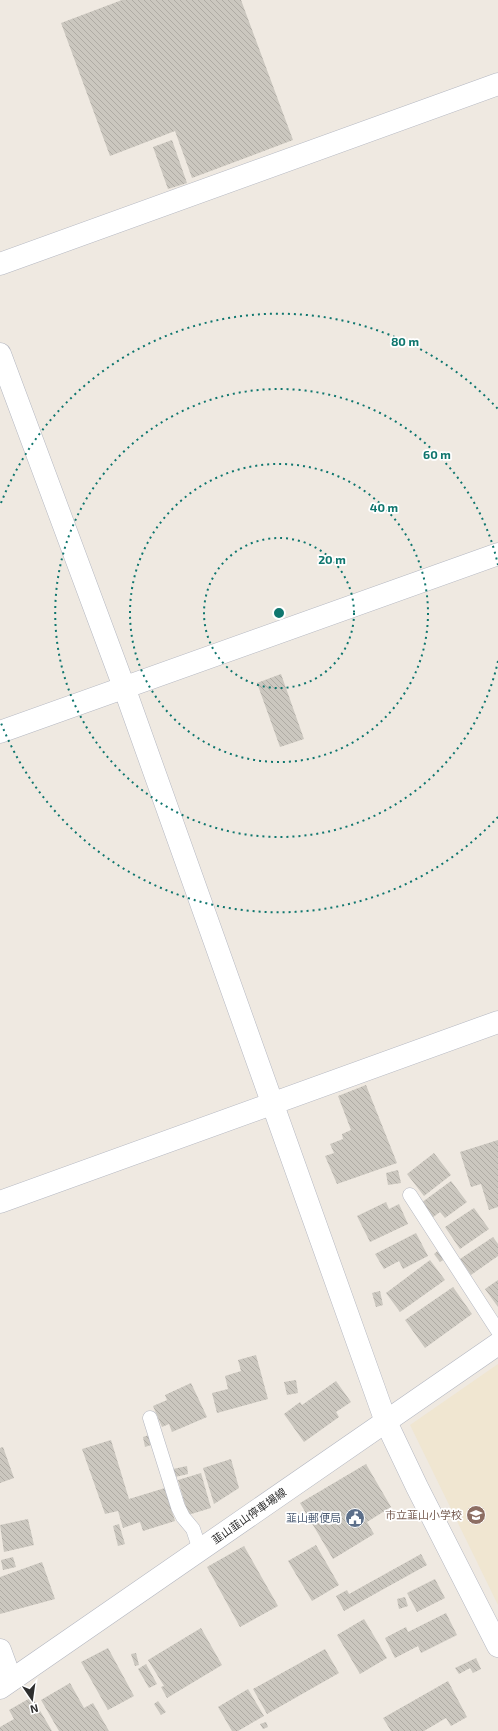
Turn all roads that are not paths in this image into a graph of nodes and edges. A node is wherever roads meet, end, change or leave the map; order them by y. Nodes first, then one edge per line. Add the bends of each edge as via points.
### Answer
1 (498, 84) edge
2 (0, 264) edge
3 (0, 354) edge
4 (498, 554) edge
5 (124, 687) junction
6 (0, 732) edge
7 (498, 1022) edge
8 (272, 1104) junction
9 (410, 1195) dead end
10 (0, 1202) edge
11 (498, 1331) edge
12 (498, 1344) edge
13 (150, 1418) dead end
14 (386, 1422) junction
15 (200, 1550) junction
16 (498, 1646) edge
17 (0, 1650) edge
18 (5, 1684) edge

1 - 2 street
3 - 5 street
4 - 5 street
5 - 6 street
5 - 8 street
7 - 8 street
8 - 10 street
8 - 14 street
9 - 11 lane
12 - 14 street, 韮山韮山停車場線
13 - 15 lane via 178,1506 193,1529
14 - 15 street, 韮山韮山停車場線
14 - 16 street
15 - 18 street, 韮山韮山停車場線
17 - 18 street

